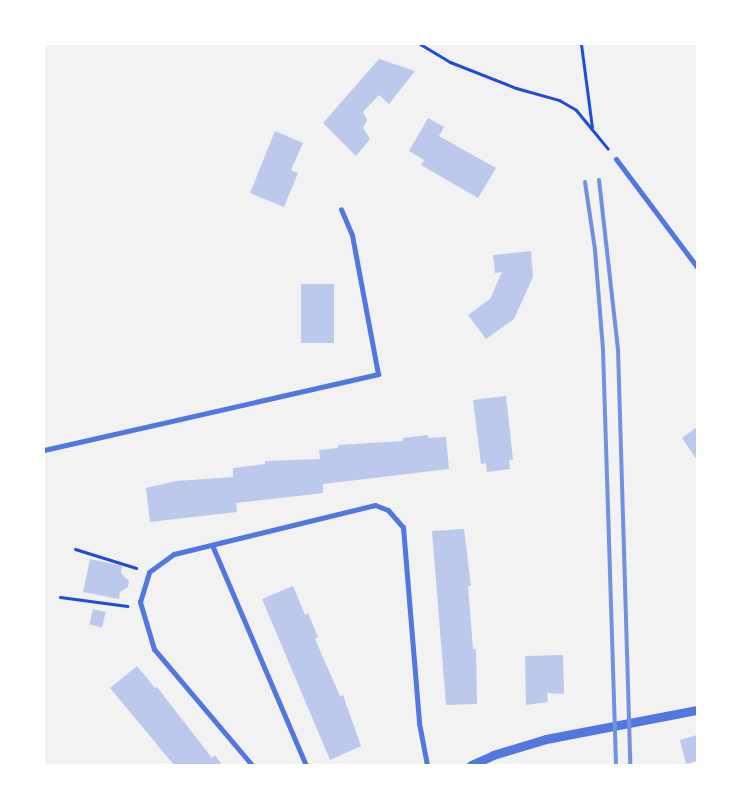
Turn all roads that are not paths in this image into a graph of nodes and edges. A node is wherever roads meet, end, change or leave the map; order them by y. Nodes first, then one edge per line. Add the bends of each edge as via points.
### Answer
1 (616, 160) road end
2 (341, 209) dead end
3 (697, 266) edge
4 (44, 450) edge
5 (212, 545) junction
6 (697, 710) edge
7 (252, 765) edge
8 (306, 765) edge
9 (427, 765) edge
10 (471, 765) edge

1 - 3 street
2 - 4 street via 352,235 378,374
5 - 7 street via 174,554 149,572 140,602 154,649
5 - 8 street
5 - 9 street via 374,505 388,510 404,527 419,723
6 - 10 street via 516,747

